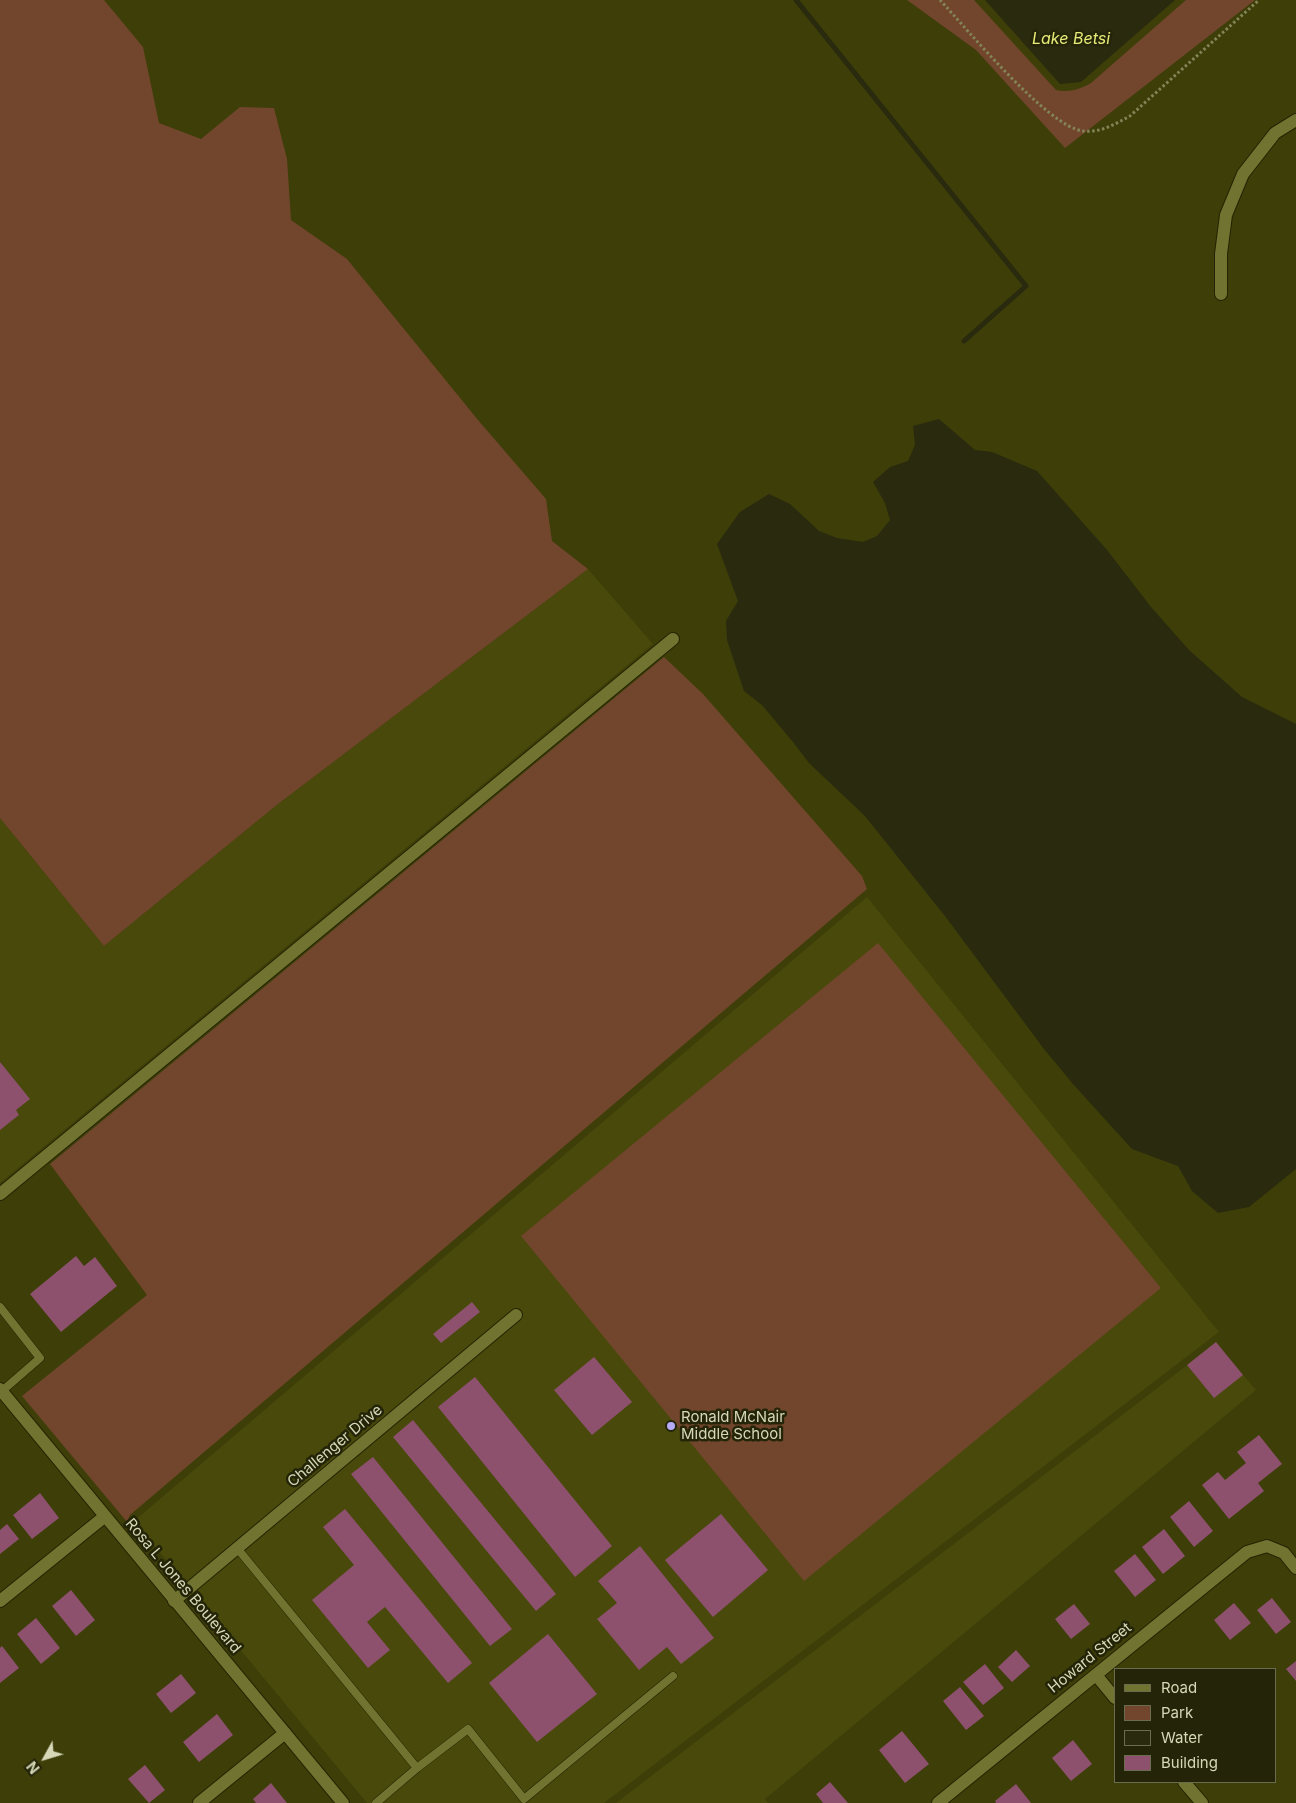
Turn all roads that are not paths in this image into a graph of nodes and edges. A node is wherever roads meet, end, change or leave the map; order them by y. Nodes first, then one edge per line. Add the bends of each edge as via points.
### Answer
1 (1296, 120) edge
2 (1221, 294) dead end
3 (673, 639) dead end
4 (0, 1194) edge
5 (0, 1307) edge
6 (516, 1315) dead end
7 (1, 1390) edge
8 (104, 1517) junction
9 (237, 1548) junction
10 (1296, 1568) edge
11 (0, 1601) edge
12 (174, 1601) junction
13 (1096, 1675) junction
14 (673, 1676) dead end
15 (1114, 1697) edge
16 (285, 1733) junction
17 (417, 1768) junction
18 (1185, 1783) edge
19 (200, 1803) edge
20 (342, 1803) edge
21 (376, 1803) edge
22 (938, 1803) edge
23 (1202, 1803) edge

1 - 2 street via 1275,132 1243,174 1236,190 1226,214
3 - 4 street
5 - 7 lane via 40,1358
6 - 9 street, Challenger Drive
7 - 8 street, Rosa L Jones Boulevard
8 - 11 street
8 - 12 street, Rosa L Jones Boulevard
9 - 12 street, Challenger Drive
9 - 17 lane
10 - 13 street, Howard Street via 1284,1553 1267,1546 1247,1552
12 - 16 street, Rosa L Jones Boulevard
13 - 15 street
13 - 22 street, Howard Street
14 - 17 lane via 524,1798 468,1729
16 - 19 street
16 - 20 street, Rosa L Jones Boulevard
17 - 21 lane
18 - 23 street

